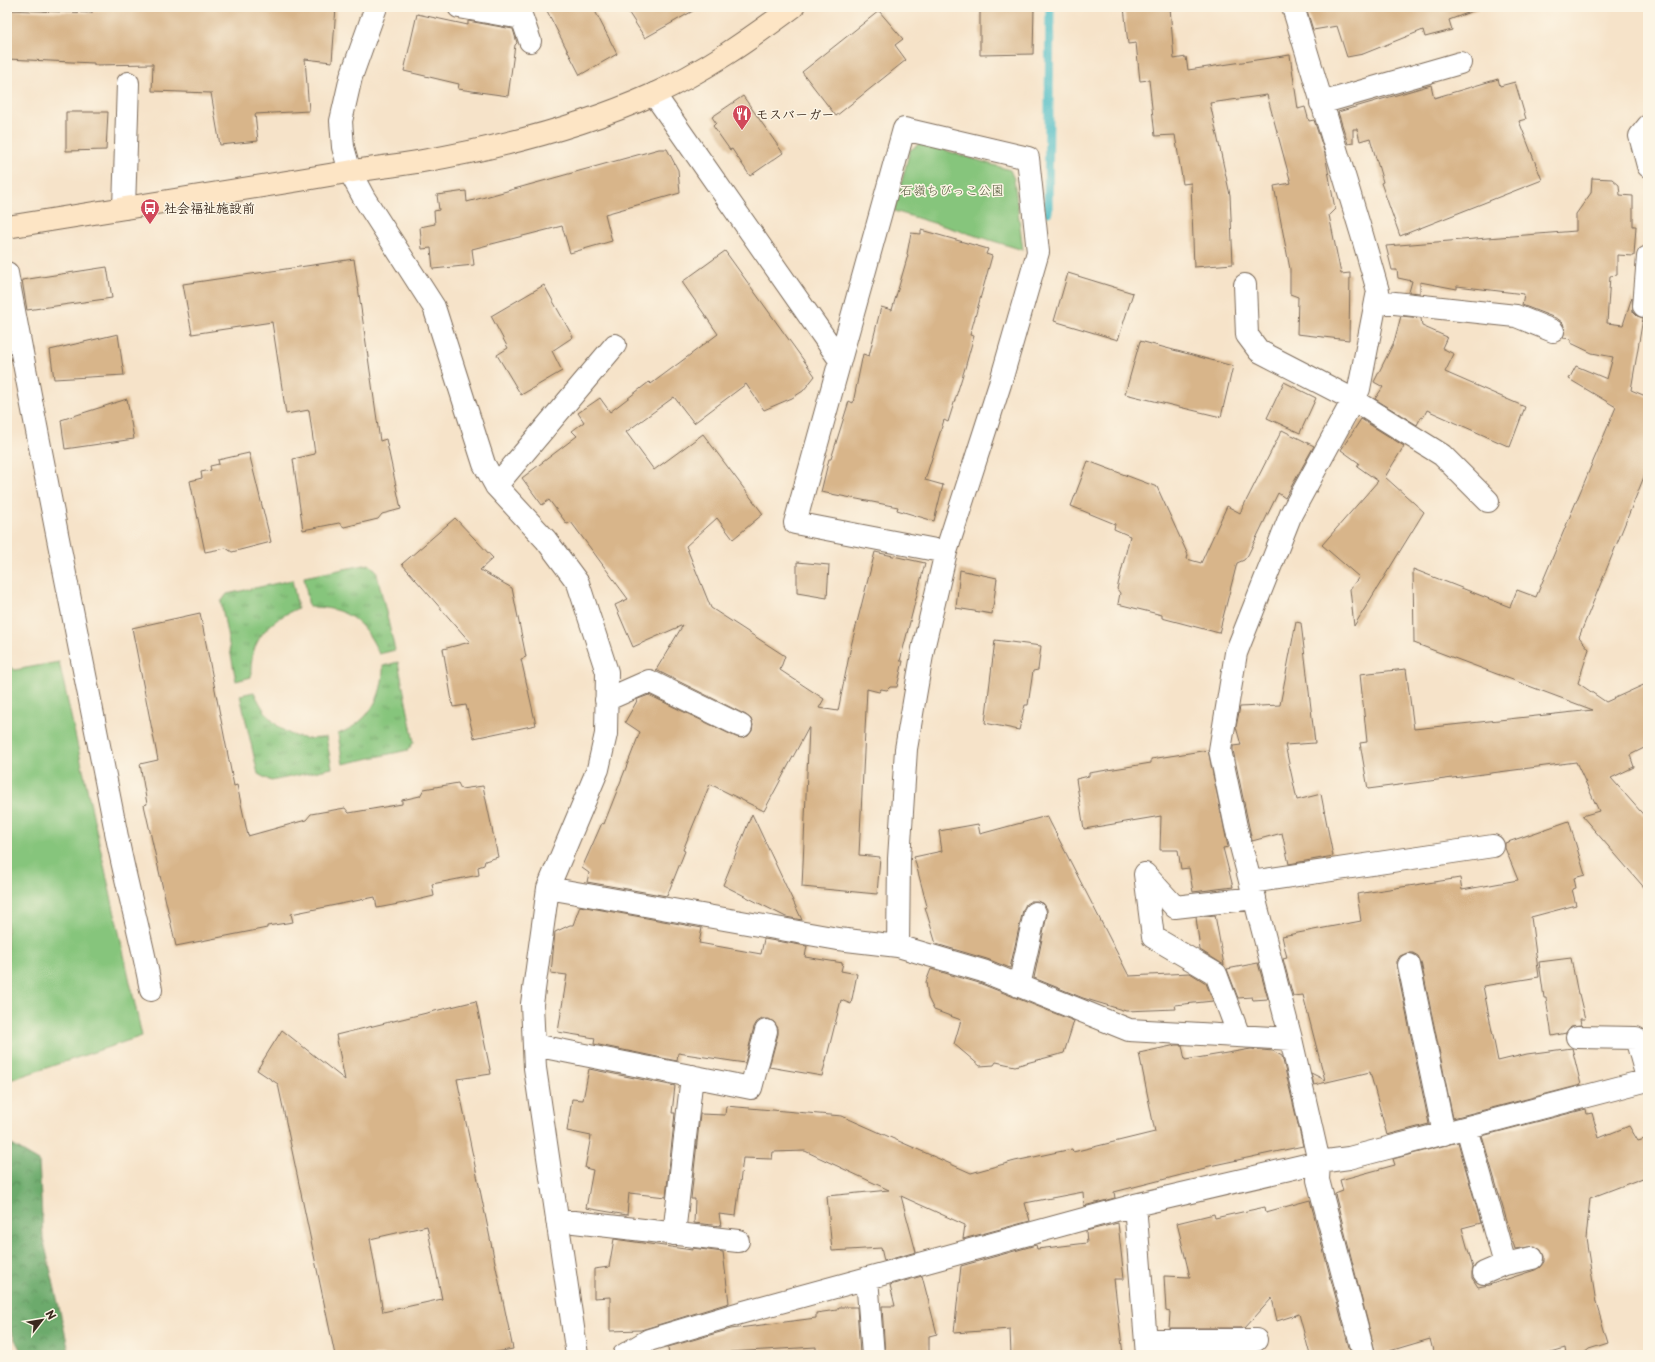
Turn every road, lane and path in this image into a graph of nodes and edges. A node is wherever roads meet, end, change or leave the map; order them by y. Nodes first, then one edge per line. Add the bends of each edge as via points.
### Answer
1 (376, 7) edge
2 (459, 7) edge
3 (793, 7) edge
4 (1293, 7) edge
5 (530, 40) dead end
6 (1460, 63) dead end
7 (128, 82) dead end
8 (654, 94) junction
9 (1321, 102) junction
10 (1648, 126) edge
11 (1648, 166) edge
12 (350, 172) junction
13 (124, 208) junction
14 (7, 227) edge
15 (1648, 257) edge
16 (7, 273) edge
17 (1245, 285) dead end
18 (1376, 301) junction
19 (1644, 306) dead end
20 (1553, 331) dead end
21 (615, 345) dead end
22 (840, 360) junction
23 (1354, 400) junction
24 (496, 486) junction
25 (1488, 501) dead end
26 (946, 552) junction
27 (606, 700) junction
28 (741, 726) dead end
29 (1493, 846) dead end
30 (548, 888) junction
31 (1253, 890) junction
32 (1035, 913) dead end
33 (898, 946) junction
34 (1409, 965) dead end
35 (1019, 986) junction
36 (151, 990) dead end
37 (766, 1031) dead end
38 (1239, 1036) junction
39 (1577, 1037) dead end
40 (1291, 1039) junction
41 (534, 1045) junction
42 (692, 1076) junction
43 (1648, 1080) edge
44 (1467, 1128) junction
45 (1444, 1134) junction
46 (1319, 1162) junction
47 (1135, 1205) junction
48 (557, 1220) junction
49 (674, 1234) junction
50 (738, 1241) dead end
51 (1532, 1258) dead end
52 (1505, 1264) junction
53 (1484, 1273) dead end
54 (867, 1278) junction
55 (1256, 1340) dead end
56 (1147, 1347) edge
57 (577, 1355) edge
58 (624, 1355) edge
59 (873, 1355) edge
60 (1364, 1355) edge

1 - 12 street via 351,77 341,120 342,147
2 - 5 street via 522,18
3 - 8 street via 708,65
4 - 9 street
6 - 9 street
7 - 13 street
8 - 12 street via 584,122 540,135 429,160
8 - 22 street
9 - 18 street via 1378,291
10 - 11 street via 1640,136
12 - 13 street
12 - 24 street via 434,307 484,464
13 - 14 street
15 - 19 street
16 - 36 street via 37,438 123,868
17 - 23 street via 1247,335 1259,351
18 - 20 street via 1516,316
18 - 23 street via 1359,389
21 - 24 street
22 - 26 street via 796,523
22 - 26 street via 904,128 1028,158 1038,252 1000,384
23 - 25 street via 1442,455
23 - 31 street via 1291,514 1236,653 1220,750 1236,827
24 - 27 street via 546,540 578,583 607,672
26 - 33 street via 923,648 906,749 899,859
27 - 28 street via 649,681
27 - 30 street via 606,734 598,768
29 - 31 street
30 - 33 street via 838,939
30 - 41 street via 532,1004
31 - 38 street via 1175,907 1145,874 1153,937 1216,974
31 - 40 street
32 - 35 street
33 - 35 street via 983,971
34 - 45 street
35 - 38 street via 1129,1030
37 - 42 street via 751,1088
38 - 40 street
39 - 43 street via 1636,1038
40 - 46 street
41 - 42 street
41 - 48 street via 535,1068
42 - 49 street
43 - 44 street
44 - 45 street
44 - 52 street
45 - 46 street via 1349,1158
46 - 47 street
46 - 60 street via 1318,1180
47 - 54 street
47 - 56 street
48 - 49 street
48 - 57 street
49 - 50 street
51 - 52 street
52 - 53 street
54 - 58 street via 740,1312 649,1340
54 - 59 street
55 - 56 street

